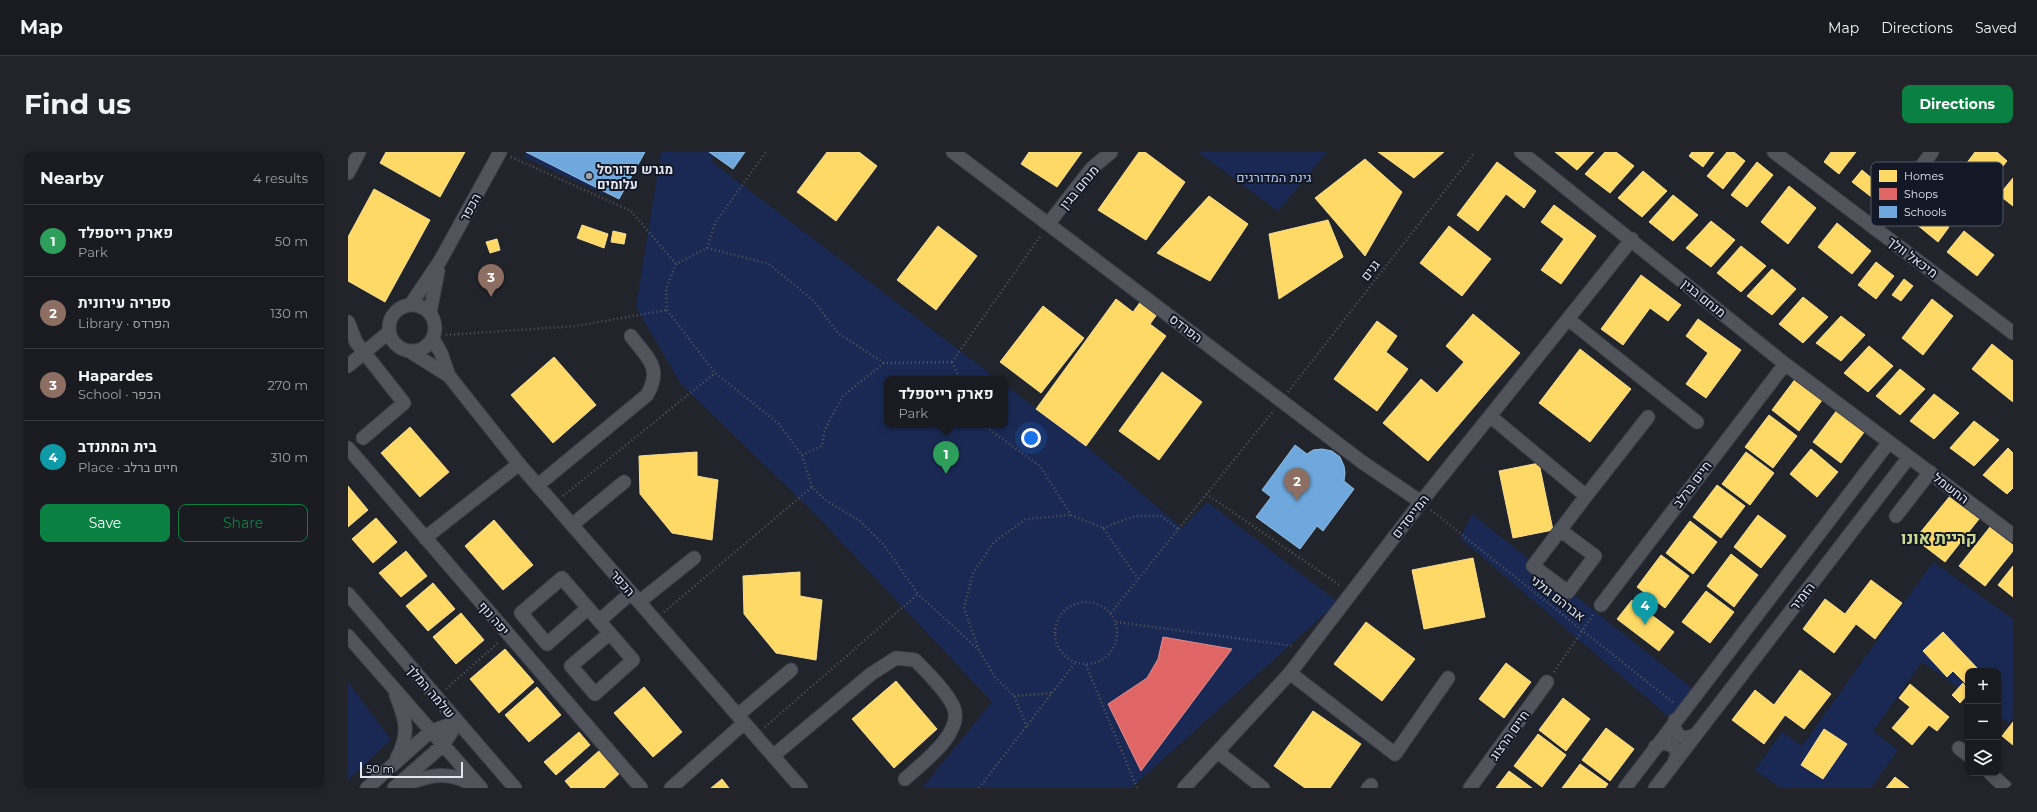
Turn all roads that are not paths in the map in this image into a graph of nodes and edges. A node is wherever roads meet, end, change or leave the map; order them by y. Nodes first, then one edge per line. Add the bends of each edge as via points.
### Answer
1 (358, 152) edge
2 (500, 152) edge
3 (953, 152) edge
4 (1111, 152) edge
5 (1521, 152) edge
6 (1774, 152) edge
7 (1932, 152) edge
8 (1924, 162) edge
9 (348, 173) edge
10 (1049, 223) junction
11 (1876, 226) edge
12 (1874, 229) junction
13 (1632, 239) junction
14 (440, 261) junction
15 (411, 304) junction
16 (430, 312) junction
17 (1568, 319) junction
18 (348, 322) edge
19 (389, 332) junction
20 (2013, 333) edge
21 (631, 336) dead end
22 (434, 337) junction
23 (409, 351) junction
24 (364, 353) junction
25 (1785, 364) junction
26 (348, 366) edge
27 (449, 376) junction
28 (1490, 416) junction
29 (1648, 417) dead end
30 (1697, 422) dead end
31 (363, 438) dead end
32 (1889, 442) junction
33 (348, 448) edge
34 (1909, 457) junction
35 (519, 464) junction
36 (1930, 472) junction
37 (624, 482) dead end
38 (538, 485) junction
39 (1586, 496) junction
40 (1420, 502) junction
41 (1896, 516) dead end
42 (572, 525) junction
43 (1560, 530) junction
44 (2013, 535) edge
45 (425, 538) junction
46 (694, 558) dead end
47 (348, 594) edge
48 (635, 597) junction
49 (1601, 605) road end
50 (588, 608) junction
51 (599, 620) junction
52 (610, 633) junction
53 (348, 636) edge
54 (791, 670) dead end
55 (1290, 673) junction
56 (1448, 678) dead end
57 (1547, 682) road end
58 (392, 686) junction
59 (1679, 715) junction
60 (741, 719) junction
61 (458, 722) junction
62 (431, 731) junction
63 (1694, 735) junction
64 (443, 745) junction
65 (1655, 747) junction
66 (1218, 752) junction
67 (773, 756) junction
68 (1675, 760) junction
69 (395, 763) junction
70 (1993, 776) edge
71 (905, 779) dead end
72 (367, 788) edge
73 (394, 788) edge
74 (400, 788) edge
75 (477, 788) edge
76 (481, 788) edge
77 (515, 788) edge
78 (641, 788) edge
79 (671, 788) edge
80 (801, 788) edge
81 (1184, 788) edge
82 (1263, 788) edge
83 (1470, 788) edge
84 (1625, 788) edge
85 (1655, 788) edge
86 (2006, 788) edge

1 - 9 street
2 - 14 street, הכפר
3 - 10 street, הפרדס
4 - 10 street, מנחם בגין via 1091,169
5 - 13 street, מנחם בגין
6 - 12 street, מיכאל וולך
7 - 8 street
10 - 40 street, הפרדס via 1362,462
11 - 12 street
12 - 20 street, מיכאל וולך
13 - 17 street, המייסדים
13 - 25 street, מנחם בגין
14 - 15 street, הכפר
14 - 16 street, הכפר
15 - 16 street via 419,305
15 - 19 street via 396,310
16 - 22 street via 436,326
17 - 28 street, המייסדים
17 - 30 street
18 - 24 street via 356,342
19 - 23 street via 394,343
19 - 24 street
21 - 38 street via 654,367 654,382 647,395
22 - 23 street via 421,350
22 - 27 street, הכפר
23 - 27 street, הכפר
24 - 26 street
24 - 31 street via 404,403
25 - 32 street, מנחם בגין
25 - 49 street, חיים ברלב
27 - 35 street, הכפר
28 - 39 street
28 - 40 street, המייסדים
29 - 39 street
32 - 34 street, החשמל
32 - 59 street, הזמיר
33 - 45 street, יפה נוף
34 - 36 street, החשמל
34 - 63 street, הזמיר
35 - 38 street, הכפר
35 - 45 street
36 - 41 street
36 - 44 street, החשמל
37 - 42 street
38 - 42 street, הכפר
39 - 43 street
40 - 55 street, המייסדים
42 - 48 street, הכפר
43 - 43 street via 1533,566 1568,592 1595,556
45 - 78 street, יפה נוף
46 - 48 street
47 - 61 street, שלמה המלך
48 - 51 street
48 - 60 street, הכפר
50 - 50 street via 562,578 521,613 547,644
50 - 51 street
51 - 52 street
52 - 52 street via 571,666 595,694 634,660
53 - 58 street, שלמה המלך
54 - 60 street
55 - 56 street via 1395,754
55 - 66 street, המייסדים
57 - 83 street, חיים הרצוג
58 - 62 street, שלמה המלך
58 - 69 street via 403,716 406,735 404,746
59 - 63 street via 1674,728 1679,736 1686,738
59 - 65 street, הזמיר
60 - 67 street, הכפר
60 - 79 street
61 - 62 street
61 - 64 street
61 - 77 street, שלמה המלך
62 - 64 street, שלמה המלך
62 - 69 street
63 - 68 street, הזמיר
64 - 73 street
64 - 76 street, שלמה המלך
65 - 68 street via 1663,742 1671,745 1678,752
65 - 84 street, הזמיר
66 - 81 street, המייסדים
66 - 82 street
67 - 71 street via 871,674 896,658 915,660 938,685 954,709 954,723 945,743
67 - 80 street, הכפר
68 - 85 street, הזמיר
69 - 72 street
70 - 86 street
74 - 75 street via 433,775 460,779

